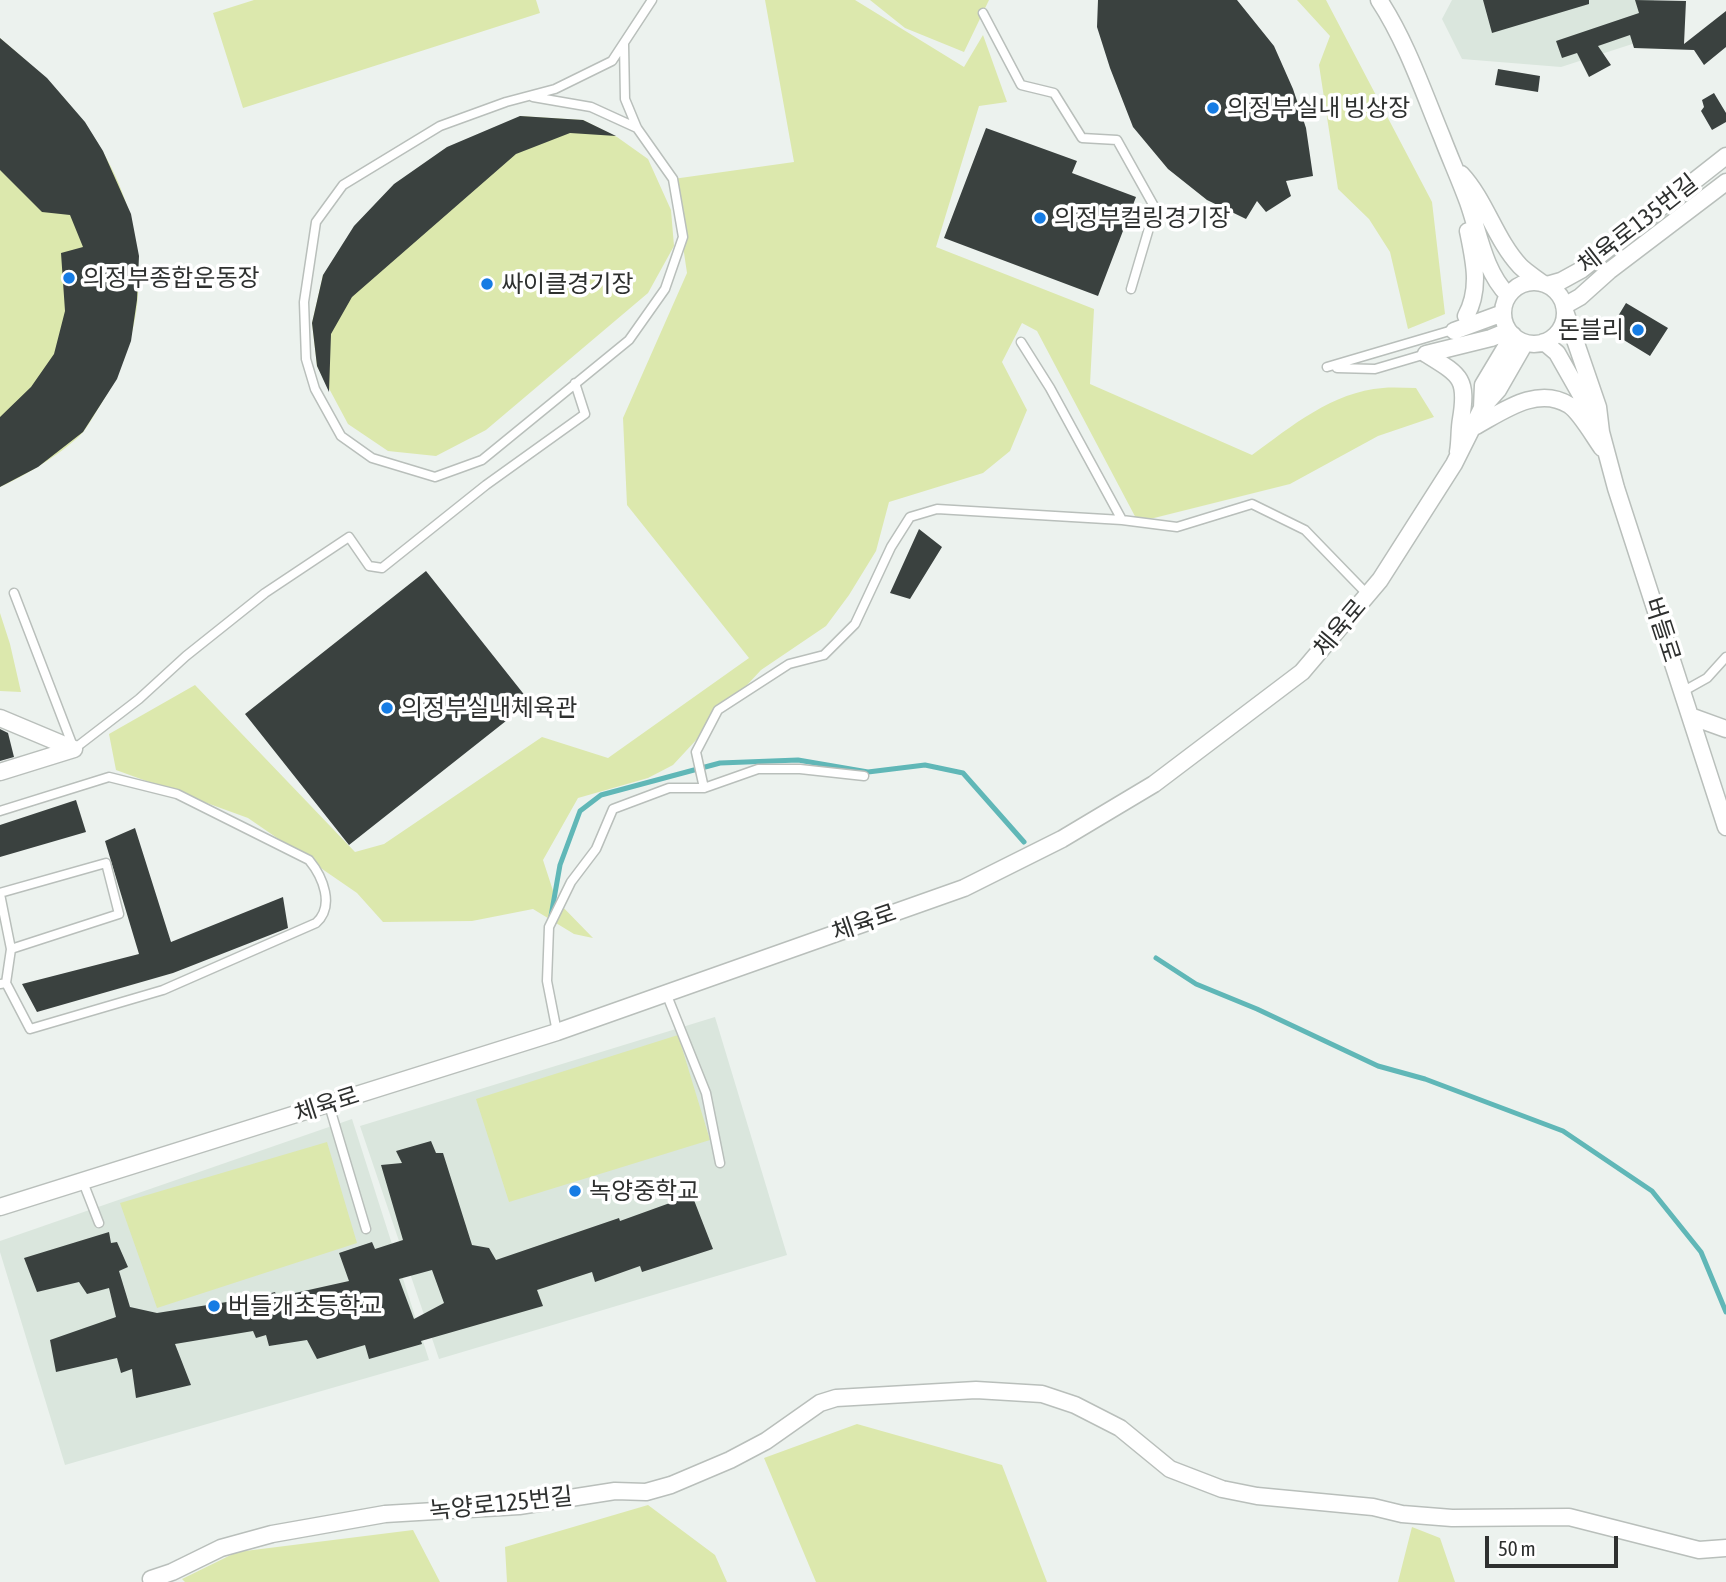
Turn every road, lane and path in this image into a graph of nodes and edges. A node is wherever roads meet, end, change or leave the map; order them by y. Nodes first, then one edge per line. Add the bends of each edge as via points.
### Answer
1 (652, 0) edge
2 (1379, 0) edge
3 (982, 13) dead end
4 (624, 44) junction
5 (526, 97) junction
6 (637, 128) junction
7 (1726, 156) edge
8 (1453, 164) junction
9 (1726, 182) edge
10 (1544, 284) junction
11 (1132, 289) dead end
12 (1508, 295) junction
13 (1564, 308) junction
14 (1503, 313) junction
15 (1466, 316) joint
16 (1454, 331) junction
17 (1516, 336) junction
18 (1021, 342) dead end
19 (1544, 342) junction
20 (1426, 354) junction
21 (575, 383) junction
22 (1474, 428) junction
23 (1601, 432) junction
24 (1607, 455) junction
25 (1454, 464) junction
26 (1122, 520) junction
27 (13, 593) dead end
28 (1368, 595) junction
29 (1726, 657) edge
30 (1682, 692) junction
31 (1690, 716) junction
32 (0, 718) edge
33 (1726, 729) edge
34 (74, 748) junction
35 (0, 772) edge
36 (864, 776) dead end
37 (704, 784) junction
38 (0, 811) edge
39 (1726, 827) edge
40 (0, 894) edge
41 (11, 948) junction
42 (3, 984) edge
43 (666, 993) junction
44 (557, 1032) junction
45 (329, 1105) junction
46 (720, 1163) dead end
47 (83, 1182) junction
48 (0, 1207) edge
49 (99, 1223) dead end
50 (366, 1229) dead end
51 (1726, 1548) edge
52 (153, 1580) edge

1 - 4 lane
2 - 8 street
3 - 11 lane via 1021,85 1054,93 1082,138 1117,140 1155,208
4 - 5 lane via 612,61 555,89
4 - 6 lane via 625,99
5 - 6 lane via 591,107
5 - 21 lane via 440,126 343,185 316,222 304,302 306,359 315,389 341,436 372,458 435,477 482,460
6 - 21 lane via 673,179 682,237 665,289 629,340
7 - 10 street, 체육로135번길 via 1581,270
8 - 10 street via 1475,189 1521,267
8 - 12 street via 1489,265
8 - 15 street via 1475,266 1475,296
9 - 13 street, 체육로135번길
10 - 12 street via 1523,284
10 - 13 street via 1558,293
12 - 14 street
13 - 19 street via 1559,330
13 - 23 street via 1598,407
14 - 16 street
14 - 17 street
15 - 16 lane
16 - 20 lane via 1327,367 1375,369
17 - 19 street
17 - 20 street
17 - 22 street, 체육로 via 1498,390 1482,408
18 - 26 lane
19 - 23 street via 1557,353
20 - 25 street via 1451,369 1465,394
21 - 34 lane via 585,414 382,568 369,566 349,537 265,593
22 - 24 street via 1522,401 1548,397 1571,406
22 - 25 street, 체육로
23 - 24 street, 버들로
24 - 30 street, 버들로
25 - 28 street, 체육로
26 - 28 lane via 1177,527 1252,504 1305,530
26 - 37 lane via 937,509 910,517 855,624 824,655 789,664 718,710 696,752
27 - 34 lane
28 - 43 street, 체육로 via 1303,672 1154,784 1062,839 964,888
29 - 30 lane via 1707,678
30 - 31 street, 버들로
31 - 33 street
31 - 39 street, 버들로
32 - 34 street
34 - 35 street
36 - 37 lane via 758,769
37 - 44 lane via 669,789 613,809 596,849 571,882 549,927 547,981
38 - 42 lane via 109,777 177,794 309,860 319,873 327,902 324,916 316,923 175,984 30,1029
40 - 41 lane
40 - 41 lane via 106,863 119,915
41 - 42 lane
43 - 44 street, 체육로
43 - 46 lane via 706,1093
44 - 45 street, 체육로
45 - 47 street, 체육로
45 - 50 lane
47 - 48 street, 체육로
47 - 49 lane
51 - 52 street, 녹양로125번길 via 1699,1550 1569,1517 1469,1520 1222,1489 1170,1469 1120,1428 1075,1405 1042,1394 976,1390 836,1398 820,1403 730,1461 646,1492 615,1491 519,1506 385,1514 272,1534 220,1548

